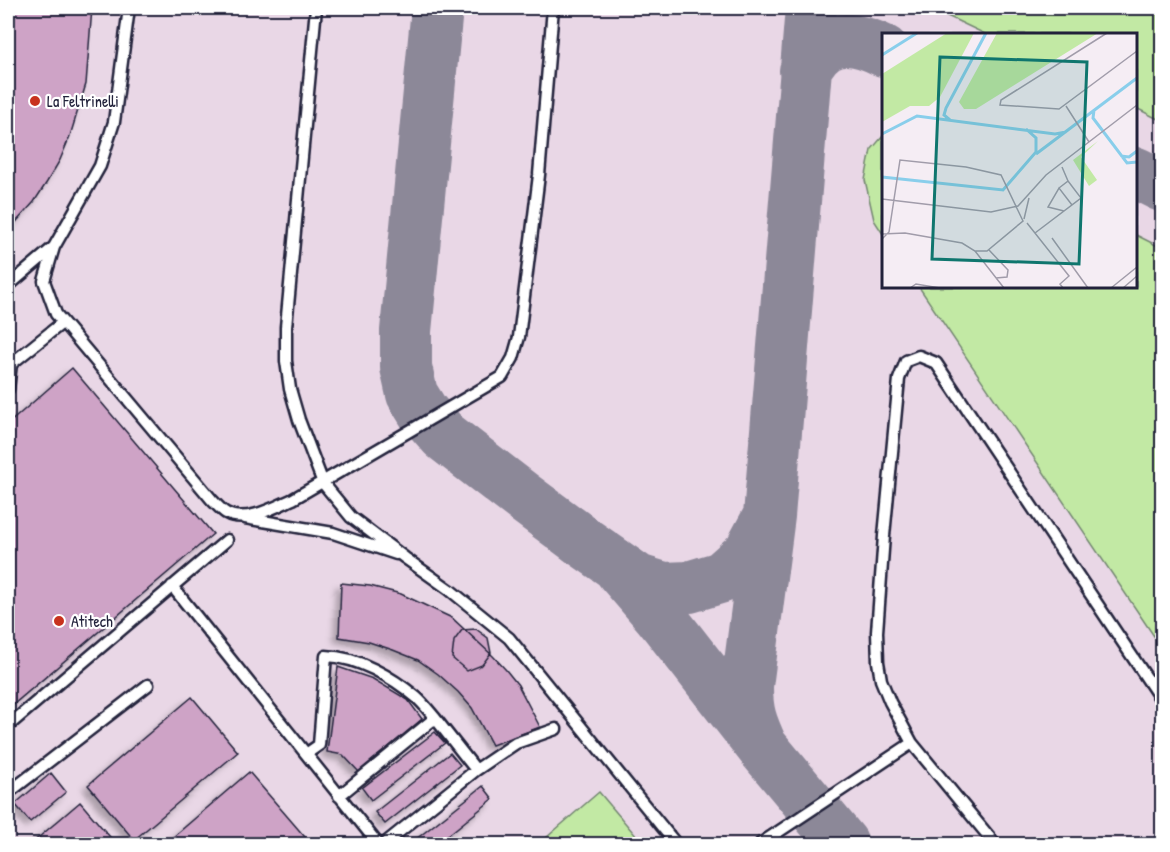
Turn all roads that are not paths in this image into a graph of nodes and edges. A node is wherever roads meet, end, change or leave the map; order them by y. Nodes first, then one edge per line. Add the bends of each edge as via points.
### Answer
1 (129, 8) edge
2 (316, 8) edge
3 (553, 8) edge
4 (54, 247) junction
5 (8, 286) edge
6 (62, 323) junction
7 (8, 389) edge
8 (323, 483) junction
9 (240, 517) junction
10 (227, 540) dead end
11 (405, 558) junction
12 (172, 586) junction
13 (148, 685) dead end
14 (1162, 701) edge
15 (435, 718) junction
16 (8, 726) edge
17 (556, 729) dead end
18 (912, 743) junction
19 (306, 754) junction
20 (476, 770) junction
21 (8, 794) edge
22 (339, 796) junction
23 (378, 844) edge
24 (384, 844) edge
25 (676, 844) edge
26 (760, 844) edge
27 (995, 844) edge

1 - 4 lane via 114,122 100,166
2 - 8 lane via 286,361 299,420
3 - 8 lane via 539,175 513,358 502,377
4 - 5 lane
4 - 6 lane via 44,281
6 - 7 lane via 11,364
6 - 9 lane via 212,500 226,513
8 - 9 lane via 266,511
8 - 11 lane via 351,517
9 - 11 lane via 333,533
10 - 12 lane
11 - 25 lane via 509,638
12 - 16 lane
12 - 19 lane
13 - 21 lane
14 - 18 lane via 936,363 919,356 906,361 899,379 877,632 881,680
15 - 19 lane via 417,697 374,668 326,656 319,745
15 - 20 lane
15 - 22 lane
17 - 20 lane via 516,743
18 - 26 lane
18 - 27 lane
19 - 22 lane
20 - 24 lane
22 - 23 lane

